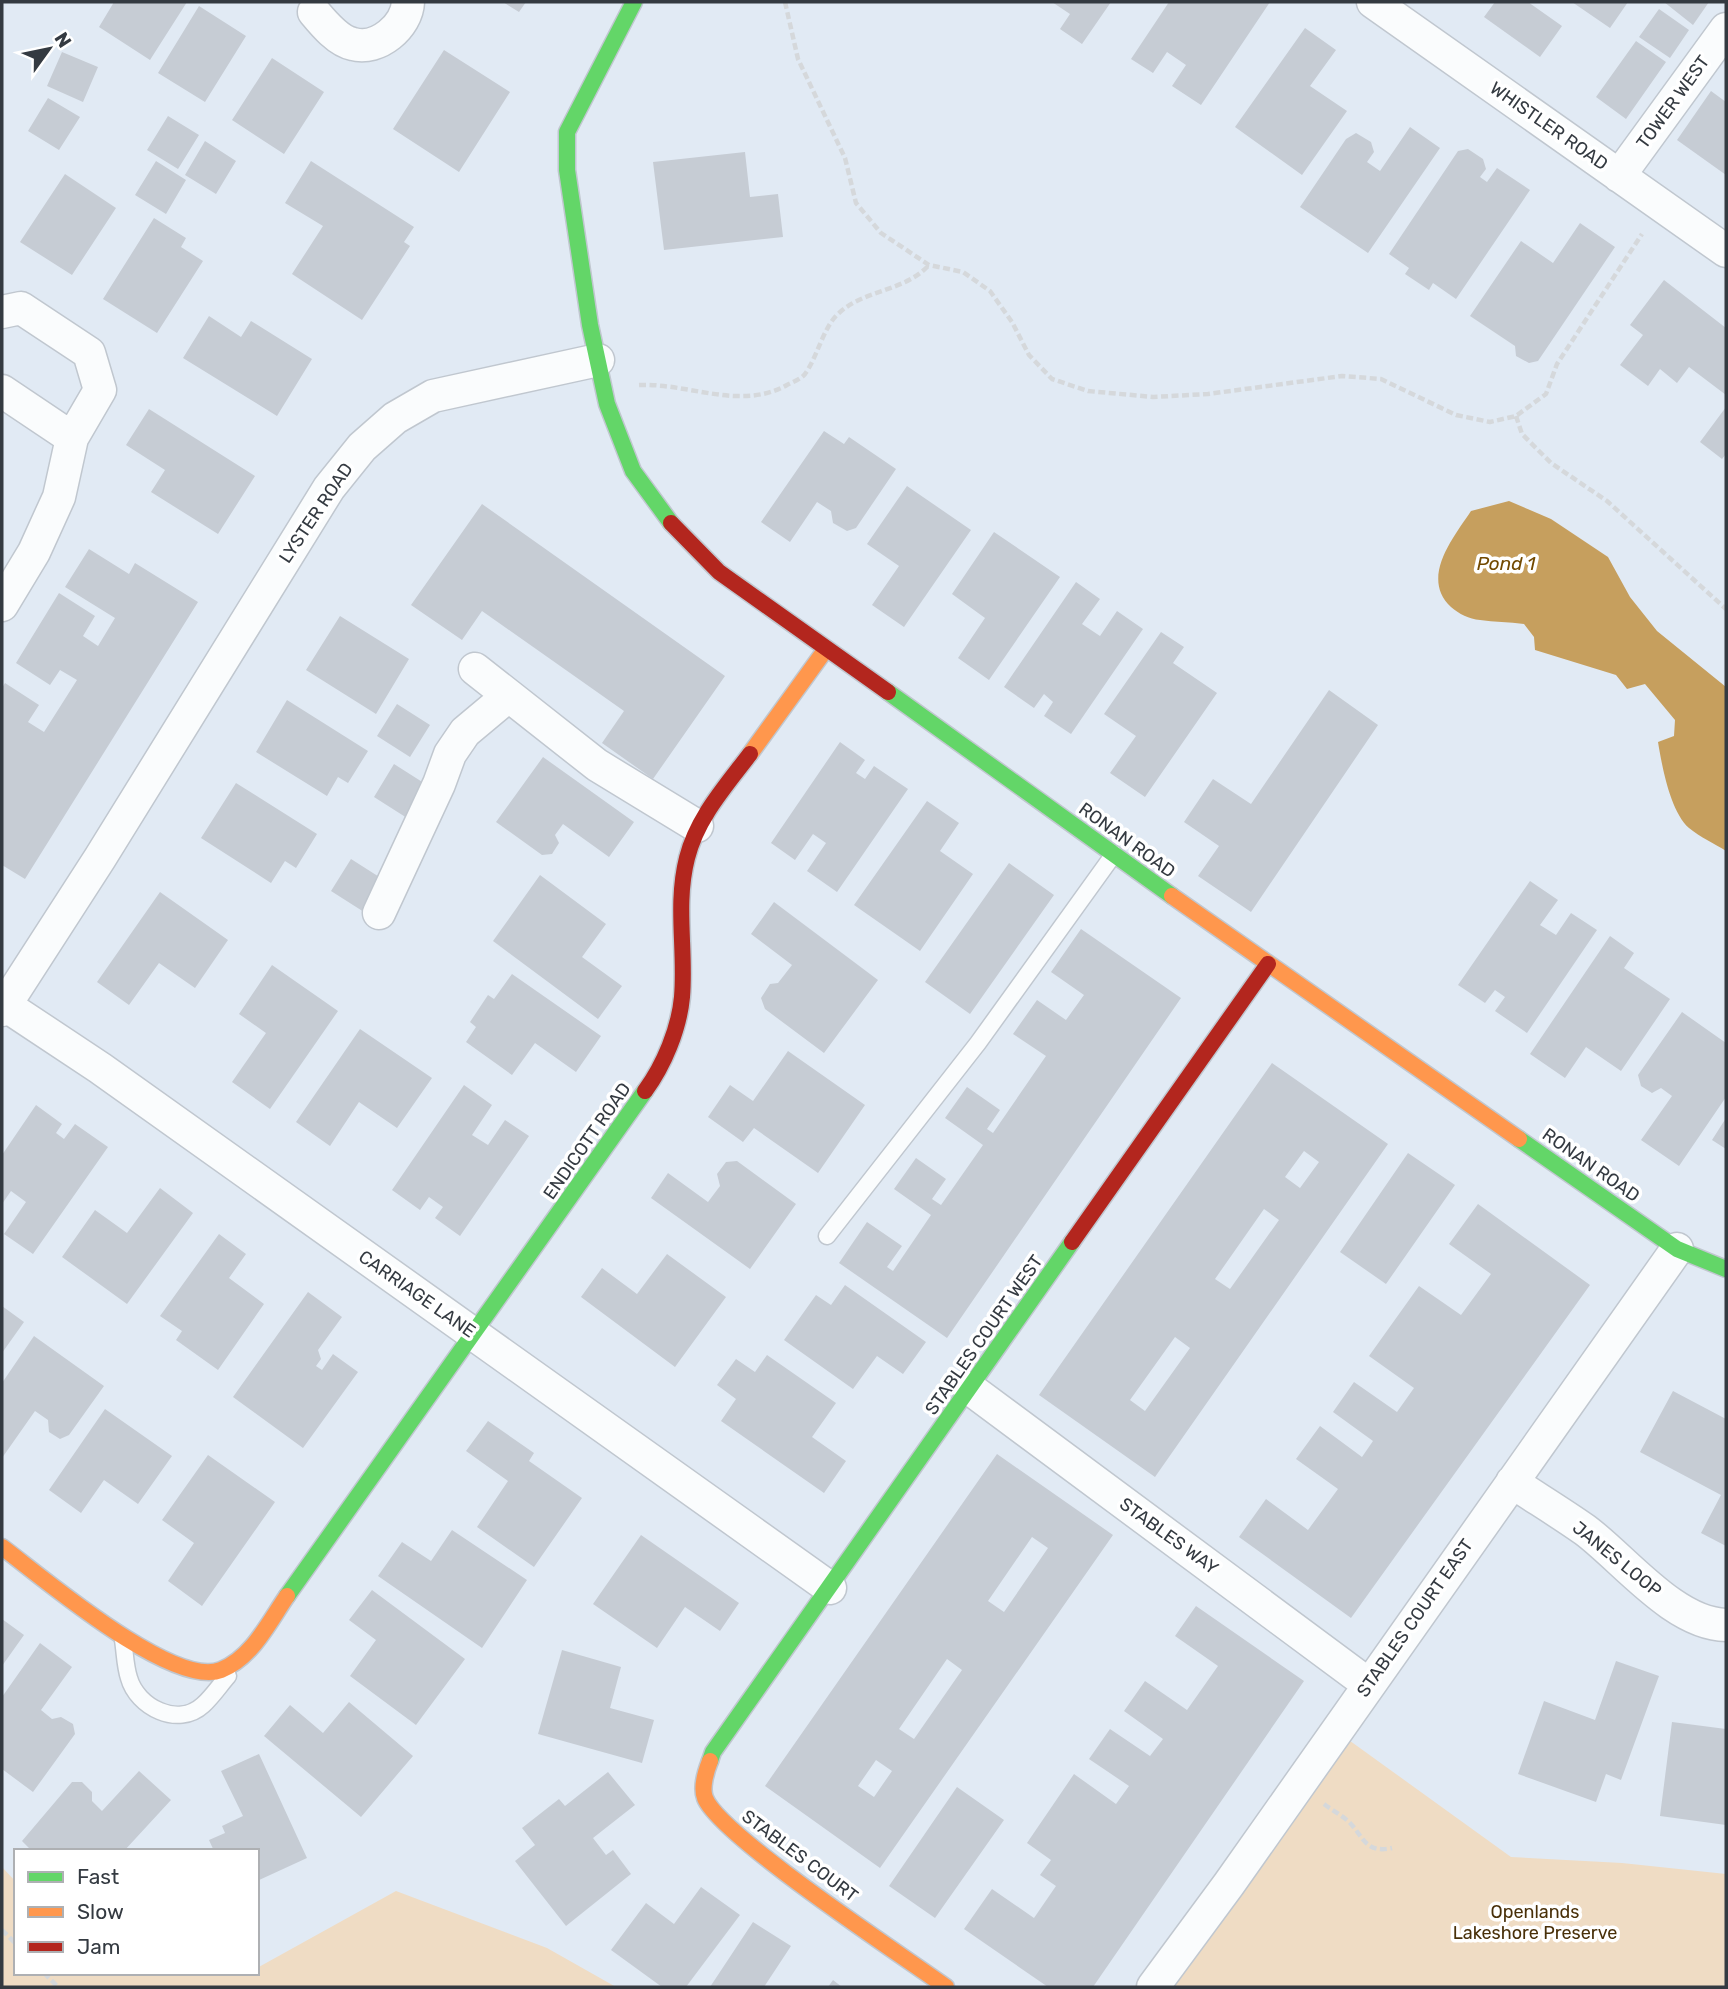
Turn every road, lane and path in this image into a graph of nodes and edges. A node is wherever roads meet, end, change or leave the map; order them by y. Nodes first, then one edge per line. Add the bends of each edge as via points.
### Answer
1 (408, 2) edge
2 (634, 2) edge
3 (785, 2) edge
4 (1373, 2) edge
5 (311, 5) edge
6 (1726, 29) edge
7 (1619, 176) junction
8 (1642, 234) dead end
9 (1726, 251) edge
10 (929, 265) junction
11 (2, 312) edge
12 (601, 373) junction
13 (2, 391) edge
14 (1516, 416) junction
15 (72, 438) junction
16 (2, 605) edge
17 (1726, 609) edge
18 (826, 649) junction
19 (475, 669) dead end
20 (508, 696) junction
21 (697, 826) junction
22 (1114, 853) junction
23 (379, 913) dead end
24 (1268, 964) junction
25 (3, 1006) edge
26 (827, 1236) dead end
27 (1677, 1249) junction
28 (1726, 1269) edge
29 (473, 1335) junction
30 (969, 1388) junction
31 (1512, 1482) junction
32 (2, 1547) edge
33 (830, 1588) junction
34 (1726, 1625) edge
35 (123, 1634) junction
36 (244, 1657) junction
37 (1368, 1684) junction
38 (730, 1727) joint
39 (1298, 1785) junction
40 (1392, 1848) dead end
41 (946, 1987) edge
42 (1153, 1987) edge

1 - 5 street via 407,16 398,27 365,46 339,36
2 - 12 street via 567,132 567,170
3 - 10 path via 798,60 845,158 856,203 881,233
4 - 7 street, WHISTLER ROAD
6 - 7 street, TOWER WEST
7 - 9 street, WHISTLER ROAD
8 - 14 path via 1557,364 1546,394
10 - 12 path via 895,289 859,300 838,314 804,376 770,394 728,397
10 - 14 path via 963,272 990,291 1029,355 1052,379 1088,391 1153,397 1208,394 1342,376 1381,379 1456,415 1490,422
11 - 15 street via 21,308 89,353 100,390
12 - 18 street, RONAN ROAD via 610,415 633,471 666,521 719,572
12 - 25 street, LYSTER ROAD via 433,396 394,418 362,447 329,488
13 - 15 street
14 - 17 path via 1522,434 1551,463 1607,501
15 - 16 street via 59,498
18 - 21 street, ENDICOTT ROAD
18 - 22 street, RONAN ROAD
19 - 20 street
20 - 21 street via 597,765
20 - 23 street via 465,732 450,754
21 - 29 street, ENDICOTT ROAD via 685,860 679,917 682,1000 671,1041 653,1080
22 - 24 street, RONAN ROAD
22 - 26 lane via 978,1043
24 - 27 street, RONAN ROAD
24 - 30 street, STABLES COURT WEST
25 - 29 street, CARRIAGE LANE via 100,1068
27 - 28 street, RONAN ROAD
27 - 31 street, STABLES COURT EAST
29 - 33 street, CARRIAGE LANE
29 - 36 street, ENDICOTT ROAD
30 - 33 street, STABLES COURT WEST
30 - 37 street, STABLES WAY
31 - 34 street, JANES LOOP via 1587,1532 1647,1587 1710,1625
31 - 37 street, STABLES COURT EAST
32 - 35 street
33 - 38 street, STABLES COURT WEST
35 - 36 street via 170,1664 202,1673 226,1670
35 - 36 lane via 129,1679 149,1706 165,1713 181,1715 202,1706
37 - 39 street, STABLES COURT EAST
38 - 41 street, STABLES COURT via 713,1752 705,1775 705,1798 736,1835
39 - 40 path via 1350,1823 1371,1847
39 - 42 street, STABLES COURT EAST

